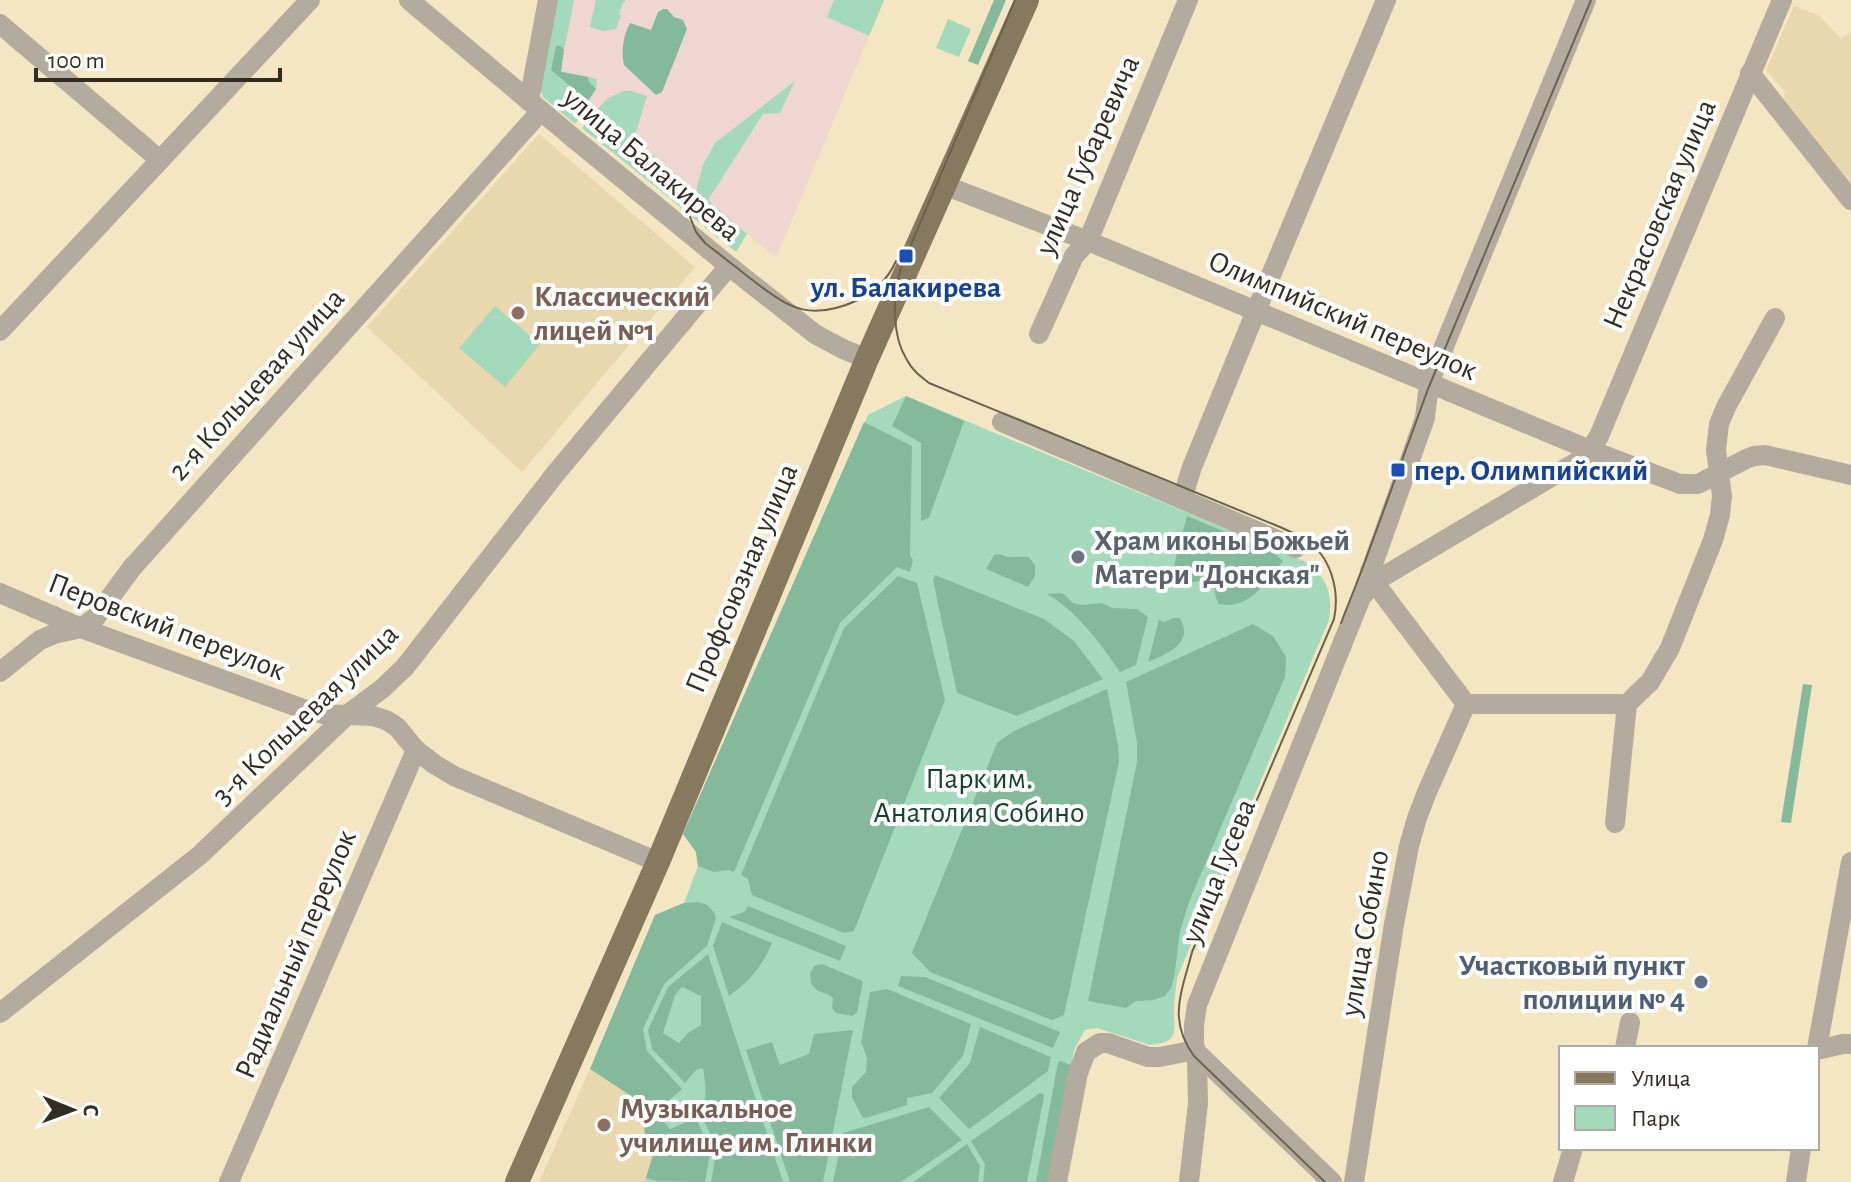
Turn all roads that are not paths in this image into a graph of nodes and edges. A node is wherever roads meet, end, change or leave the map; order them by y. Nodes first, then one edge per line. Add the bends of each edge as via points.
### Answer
1 (310, 0) edge
2 (409, 0) edge
3 (548, 0) edge
4 (1027, 0) edge
5 (1188, 0) edge
6 (1386, 0) edge
7 (1586, 0) edge
8 (1782, 0) edge
9 (0, 24) edge
10 (1750, 73) junction
11 (535, 106) junction
12 (160, 160) junction
13 (944, 185) junction
14 (1851, 200) edge
15 (1088, 241) junction
16 (729, 266) junction
17 (1256, 311) junction
18 (1775, 318) dead end
19 (0, 331) edge
20 (1039, 334) dead end
21 (867, 359) junction
22 (1429, 383) junction
23 (1002, 422) dead end
24 (1590, 450) junction
25 (1720, 472) junction
26 (1851, 475) edge
27 (1182, 499) junction
28 (1296, 548) dead end
29 (1369, 583) junction
30 (0, 593) edge
31 (81, 628) junction
32 (0, 672) edge
33 (1466, 704) junction
34 (1627, 704) junction
35 (347, 715) junction
36 (416, 750) junction
37 (1615, 823) dead end
38 (658, 862) junction
39 (1851, 862) edge
40 (0, 1013) edge
41 (1630, 1022) dead end
42 (1851, 1044) edge
43 (1625, 1046) edge
44 (1818, 1046) edge
45 (1819, 1049) edge
46 (1196, 1052) junction
47 (1572, 1150) edge
48 (1801, 1150) edge
49 (229, 1182) edge
50 (517, 1182) edge
51 (1057, 1182) edge
52 (1189, 1182) edge
53 (1332, 1182) edge
54 (1354, 1182) edge
55 (1563, 1182) edge
56 (1796, 1182) edge

1 - 12 street
2 - 11 street, улица Балакирева
3 - 11 street
4 - 13 main road, Профсоюзная улица
5 - 15 street, улица Губаревича
6 - 17 street
7 - 22 street, улица Гусева
8 - 10 street, Некрасовская улица
9 - 12 street
10 - 14 street
10 - 24 street, Некрасовская улица
11 - 16 street, улица Балакирева
11 - 31 street, 2-я Кольцевая улица via 131,569 96,617
12 - 19 street
13 - 15 street, Олимпийский переулок
13 - 21 main road, Профсоюзная улица
15 - 17 street, Олимпийский переулок
15 - 20 street, улица Губаревича via 1074,256
16 - 21 street, улица Балакирева via 815,334
16 - 35 street, 3-я Кольцевая улица via 521,515 405,667
17 - 22 street, Олимпийский переулок
17 - 27 street
18 - 25 street via 1719,424
21 - 38 main road, Профсоюзная улица
22 - 24 street, Олимпийский переулок
22 - 29 street, улица Гусева via 1425,418
23 - 27 street
24 - 25 street, Олимпийский переулок via 1680,484 1698,484
24 - 29 street
25 - 26 street, Олимпийский переулок via 1765,455
25 - 34 street via 1722,496 1713,540 1660,666
27 - 28 street
29 - 33 street
29 - 46 street, улица Гусева via 1197,1005
30 - 31 street, Перовский переулок
31 - 32 street, 2-я Кольцевая улица via 40,640
31 - 35 street, Перовский переулок via 306,710
33 - 34 street
33 - 54 street, улица Собино via 1409,846
34 - 37 street
35 - 36 street, Перовский переулок via 386,720
35 - 40 street, 3-я Кольцевая улица via 200,855
36 - 38 street, Перовский переулок via 454,776
36 - 49 street, Радиальный переулок
38 - 50 main road, Профсоюзная улица
39 - 44 street
41 - 43 street
42 - 45 street
46 - 51 street via 1148,1057 1108,1043 1086,1052
46 - 52 street, улица Гусева via 1198,1103
46 - 53 street
47 - 55 street
48 - 56 street

